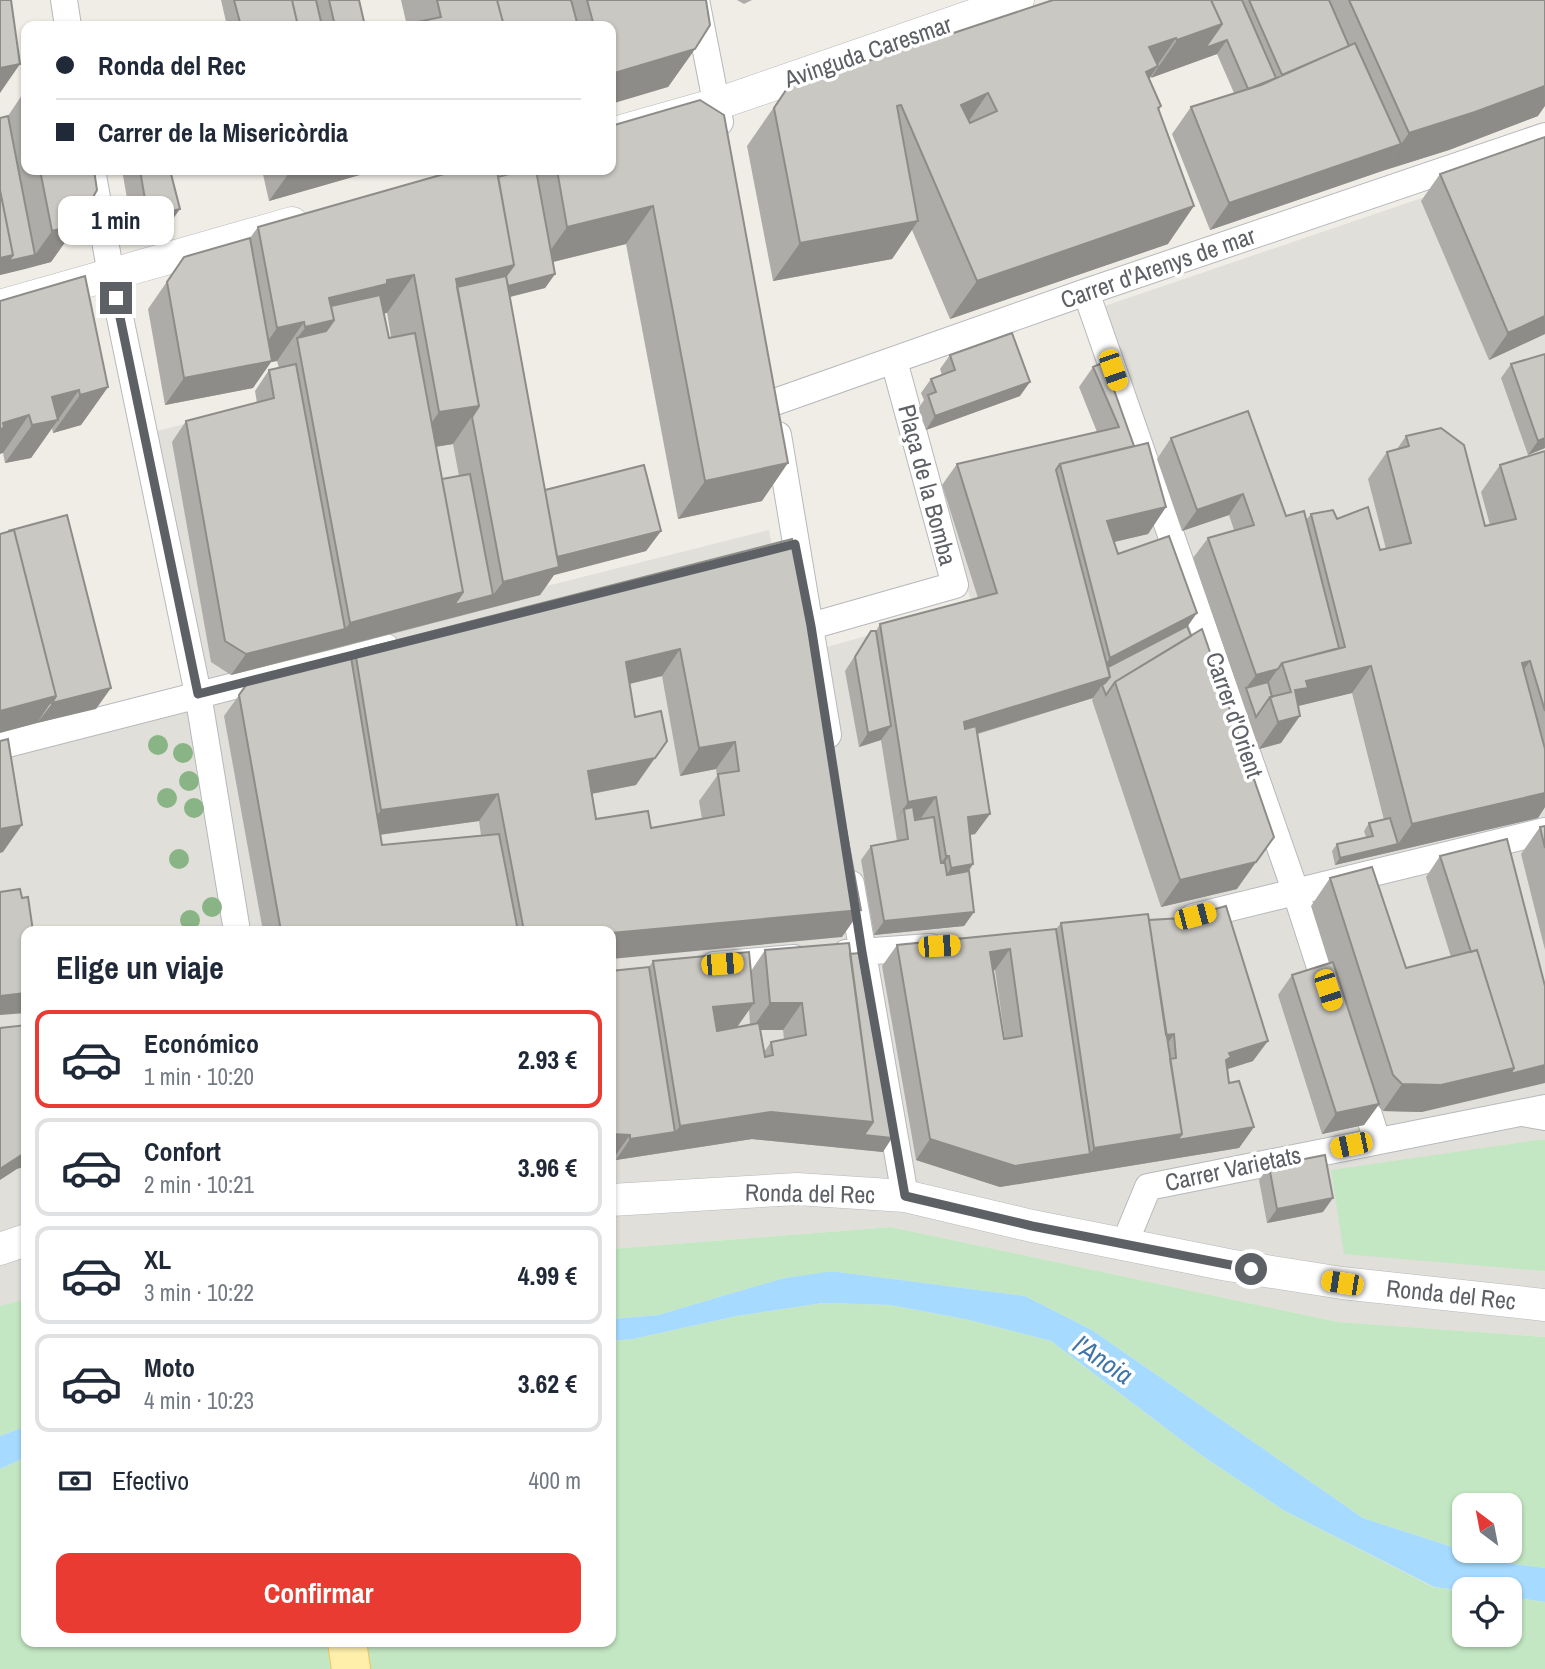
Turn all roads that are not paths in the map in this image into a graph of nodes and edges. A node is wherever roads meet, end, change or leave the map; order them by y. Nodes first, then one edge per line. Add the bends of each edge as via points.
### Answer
1 (64, 0) edge
2 (696, 0) edge
3 (1018, 0) edge
4 (67, 21) edge
5 (717, 104) junction
6 (616, 133) edge
7 (1545, 136) edge
8 (725, 145) edge
9 (93, 175) edge
10 (325, 214) edge
11 (111, 274) junction
12 (1086, 292) junction
13 (0, 306) edge
14 (894, 361) junction
15 (767, 376) edge
16 (772, 403) junction
17 (795, 544) junction
18 (768, 551) edge
19 (811, 626) junction
20 (409, 641) edge
21 (198, 694) junction
22 (0, 746) edge
23 (832, 762) edge
24 (1545, 831) edge
25 (1503, 841) junction
26 (847, 857) edge
27 (1510, 868) edge
28 (1295, 890) junction
29 (1169, 923) edge
30 (236, 926) edge
31 (951, 945) edge
32 (862, 952) junction
33 (694, 967) edge
34 (1338, 1021) edge
35 (1351, 1061) edge
36 (1545, 1108) edge
37 (1501, 1115) junction
38 (1545, 1124) edge
39 (1377, 1140) junction
40 (905, 1196) junction
41 (616, 1200) edge
42 (21, 1242) edge
43 (1124, 1245) junction
44 (0, 1249) edge
45 (1545, 1305) edge
46 (348, 1647) edge
47 (351, 1669) edge

1 - 4 street
2 - 5 street
3 - 5 street, Avinguda Caresmar
5 - 6 street, Avinguda Caresmar
5 - 8 street
7 - 12 street, Carrer d'Arenys de mar
9 - 11 street
10 - 11 street
11 - 13 street
11 - 21 street
12 - 14 street, Carrer d'Arenys de mar
12 - 28 street, Carrer d'Orient
14 - 16 street, Carrer d'Arenys de mar
14 - 19 street, Plaça de la Bomba via 955,585
15 - 16 street
16 - 17 street
17 - 18 street
17 - 19 street
19 - 23 street
20 - 21 street
21 - 22 street
21 - 30 street
24 - 25 street
25 - 27 street
25 - 28 street
26 - 32 street
28 - 29 street
28 - 34 street, Carrer d'Orient
31 - 32 street
32 - 33 street
32 - 40 street
35 - 39 street
36 - 37 street, Carrer Varietats
37 - 38 lane
37 - 39 street, Carrer Varietats
39 - 43 street, Carrer Varietats via 1148,1187
40 - 41 street, Ronda del Rec via 797,1189
40 - 43 street, Ronda del Rec
42 - 44 street
43 - 45 street, Ronda del Rec via 1342,1283
46 - 47 main road

